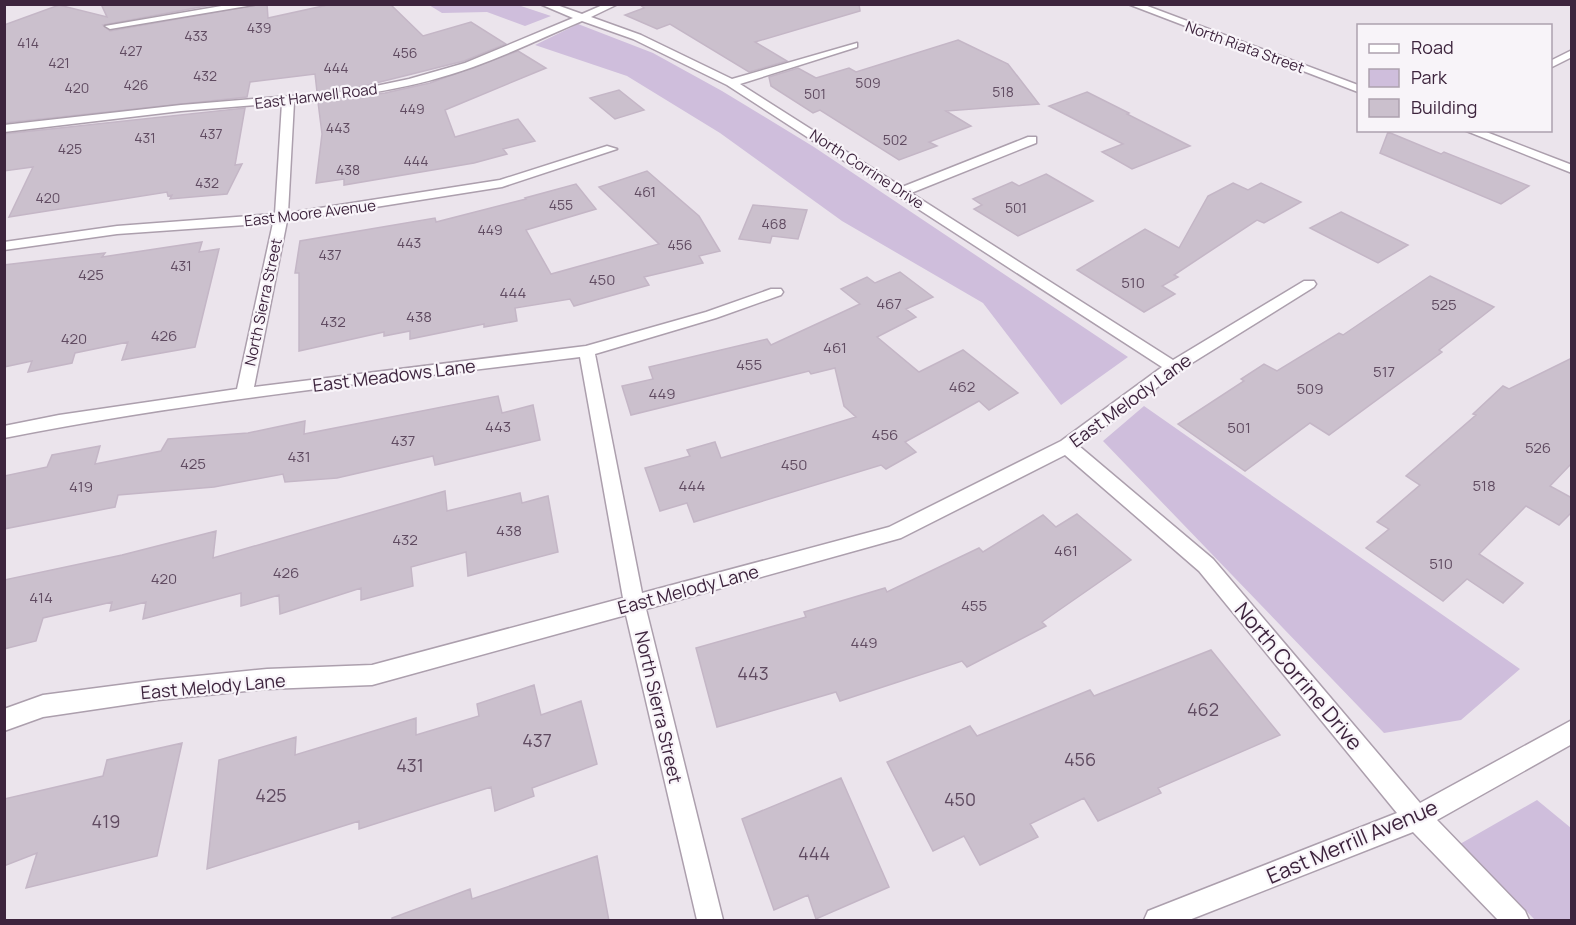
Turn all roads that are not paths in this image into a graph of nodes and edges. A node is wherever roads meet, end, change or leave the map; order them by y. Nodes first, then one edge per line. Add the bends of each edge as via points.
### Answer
1 (255, 4) edge
2 (544, 4) edge
3 (615, 4) edge
4 (1132, 4) edge
5 (578, 18) junction
6 (110, 26) dead end
7 (853, 45) dead end
8 (1572, 53) edge
9 (1552, 64) edge
10 (731, 83) junction
11 (1357, 88) edge
12 (288, 102) junction
13 (4, 129) edge
14 (1474, 132) edge
15 (1032, 140) dead end
16 (610, 148) dead end
17 (1572, 169) edge
18 (902, 192) junction
19 (282, 218) junction
20 (4, 246) edge
21 (1308, 284) dead end
22 (776, 292) dead end
23 (587, 351) junction
24 (1173, 367) junction
25 (244, 394) junction
26 (4, 432) edge
27 (1067, 446) junction
28 (634, 604) junction
29 (4, 720) edge
30 (1572, 731) edge
31 (1417, 818) junction
32 (710, 921) edge
33 (1157, 921) edge
34 (1516, 921) edge

1 - 6 street
2 - 5 street, North Corrine Drive
3 - 5 street, East Harwell Road
4 - 11 street, North Riata Street
5 - 10 street, North Corrine Drive via 637,38
5 - 12 street, East Harwell Road via 469,65 411,82
7 - 10 street
8 - 9 street
10 - 18 street, North Corrine Drive
12 - 13 street, East Harwell Road via 181,108
12 - 19 street, North Sierra Street
14 - 17 street
15 - 18 street
16 - 19 street, East Moore Avenue via 502,183
18 - 24 street, North Corrine Drive
19 - 20 street, East Moore Avenue via 117,230
19 - 25 street, North Sierra Street
21 - 24 street, East Melody Lane
22 - 23 street, East Meadows Lane
23 - 25 street, East Meadows Lane
23 - 28 street, North Sierra Street
24 - 27 street, East Melody Lane
25 - 26 street, East Meadows Lane
27 - 28 street, East Melody Lane via 894,533
27 - 31 street, North Corrine Drive via 1206,564
28 - 29 street, East Melody Lane via 372,675 159,690 43,706
28 - 32 street, North Sierra Street
30 - 31 street, East Merrill Avenue
31 - 33 street, East Merrill Avenue
31 - 34 street, North Corrine Drive

